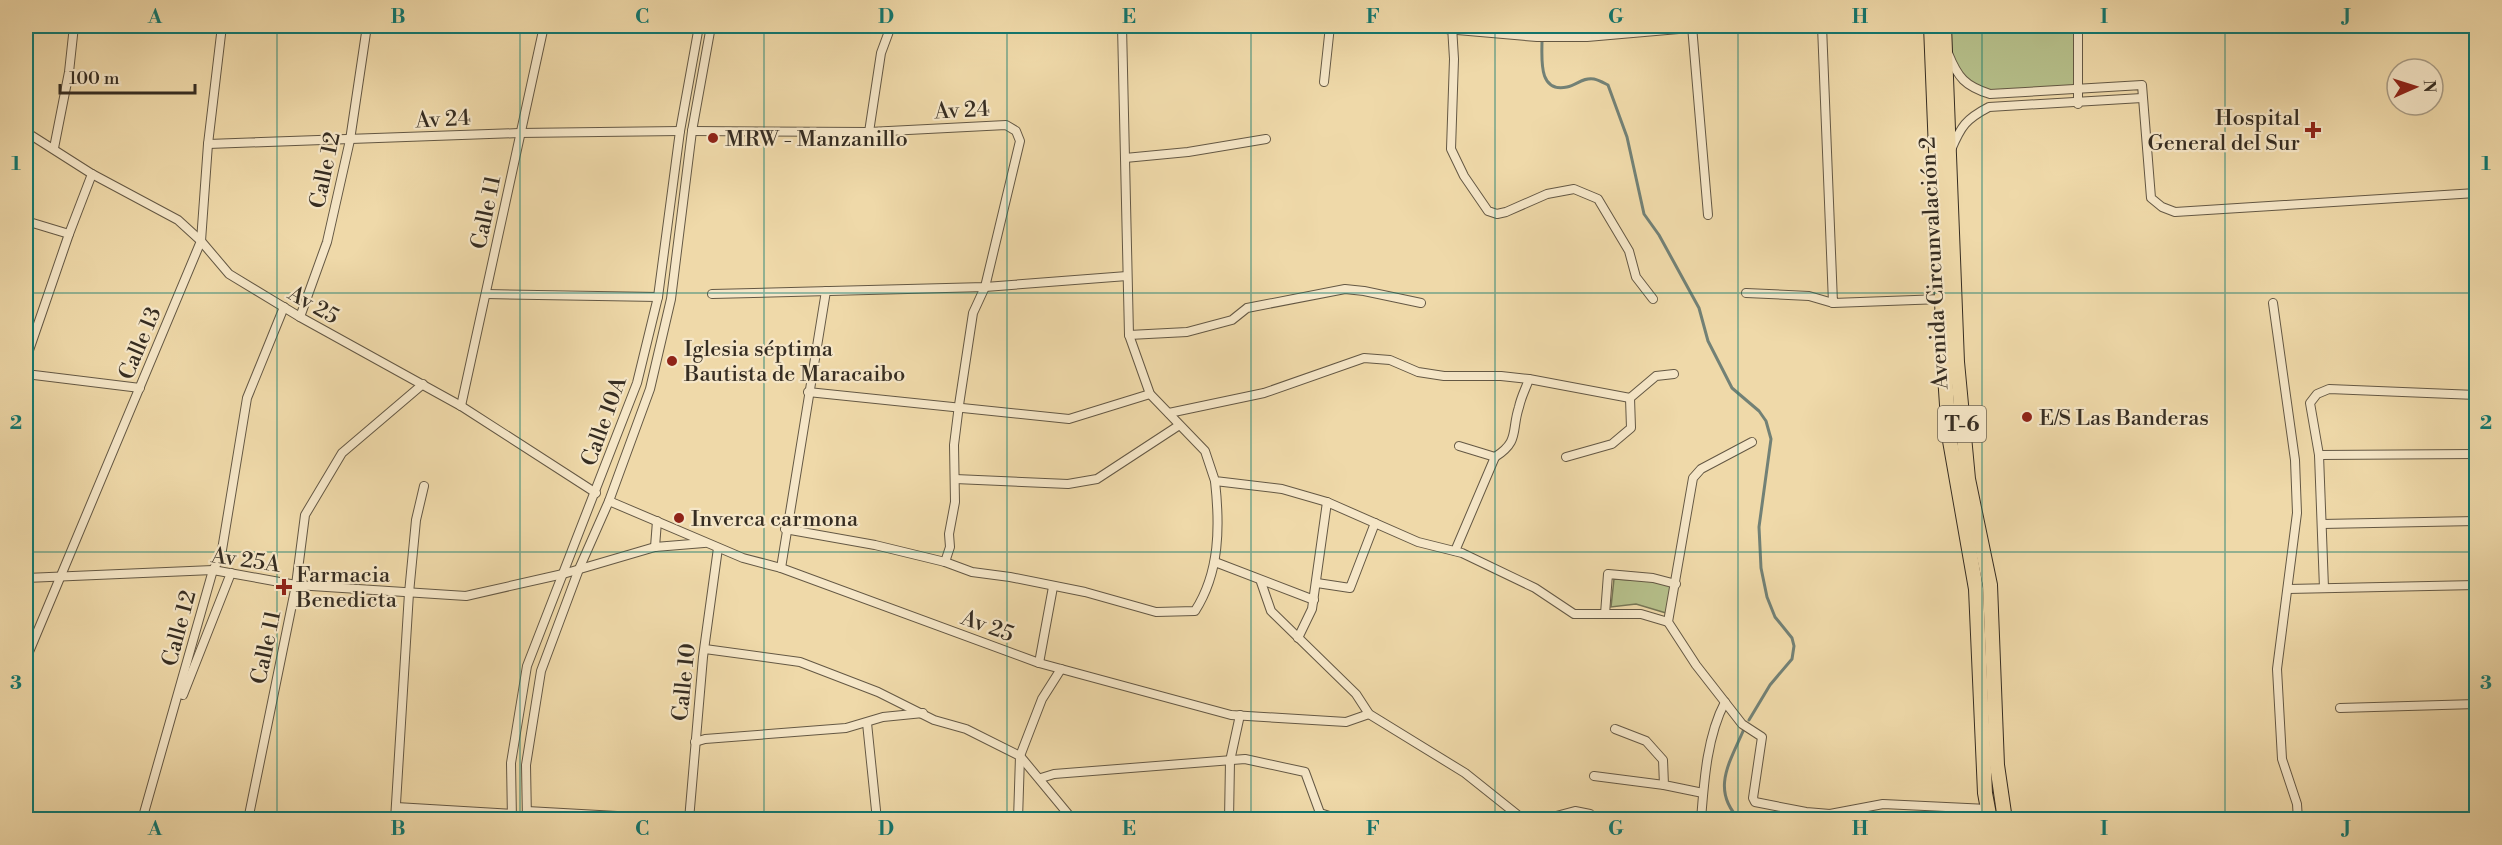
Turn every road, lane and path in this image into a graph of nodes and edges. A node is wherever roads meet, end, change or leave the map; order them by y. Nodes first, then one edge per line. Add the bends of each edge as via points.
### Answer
1 (74, 26) edge
2 (222, 26) edge
3 (367, 26) edge
4 (544, 26) edge
5 (699, 26) edge
6 (711, 26) edge
7 (891, 26) edge
8 (1122, 26) edge
9 (1330, 26) edge
10 (1412, 26) edge
11 (1692, 26) edge
12 (1713, 26) edge
13 (1822, 26) edge
14 (1931, 26) edge
15 (1944, 26) edge
16 (2078, 26) edge
17 (1452, 27) edge
18 (1944, 45) junction
19 (1324, 82) dead end
20 (2079, 90) junction
21 (2142, 98) junction
22 (2078, 104) junction
23 (680, 131) junction
24 (692, 131) junction
25 (26, 132) edge
26 (869, 132) junction
27 (519, 133) junction
28 (1266, 139) dead end
29 (350, 140) junction
30 (208, 144) junction
31 (54, 148) junction
32 (1949, 156) junction
33 (1125, 158) junction
34 (92, 174) junction
35 (2476, 193) edge
36 (1708, 215) dead end
37 (26, 221) edge
38 (69, 234) junction
39 (201, 241) junction
40 (1127, 276) junction
41 (985, 287) junction
42 (826, 291) junction
43 (1746, 293) dead end
44 (486, 294) junction
45 (712, 294) dead end
46 (658, 297) junction
47 (1653, 299) dead end
48 (1942, 299) junction
49 (1421, 303) dead end
50 (1833, 303) junction
51 (2272, 303) dead end
52 (284, 307) junction
53 (300, 317) junction
54 (1129, 336) junction
55 (26, 359) edge
56 (26, 374) edge
57 (1674, 374) dead end
58 (1529, 379) junction
59 (423, 384) junction
60 (140, 388) junction
61 (808, 392) junction
62 (1150, 394) junction
63 (2476, 395) edge
64 (1630, 398) junction
65 (959, 405) junction
66 (461, 406) junction
67 (1169, 413) junction
68 (1178, 426) junction
69 (1752, 442) dead end
70 (1459, 446) dead end
71 (2476, 454) edge
72 (2319, 455) junction
73 (1495, 457) junction
74 (1566, 457) dead end
75 (955, 480) junction
76 (1215, 480) junction
77 (424, 486) dead end
78 (596, 493) junction
79 (609, 501) junction
80 (1327, 502) junction
81 (657, 520) junction
82 (2476, 521) edge
83 (1375, 523) junction
84 (2322, 524) junction
85 (785, 529) junction
86 (707, 542) junction
87 (655, 547) junction
88 (718, 548) junction
89 (1455, 551) junction
90 (945, 562) junction
91 (1215, 562) junction
92 (781, 568) junction
93 (579, 569) junction
94 (213, 570) junction
95 (231, 573) junction
96 (563, 574) junction
97 (62, 575) junction
98 (26, 578) edge
99 (1261, 582) junction
100 (1317, 583) junction
101 (1676, 584) junction
102 (296, 585) junction
103 (2476, 585) edge
104 (1053, 587) junction
105 (2324, 588) junction
106 (2288, 589) junction
107 (409, 593) junction
108 (1314, 600) junction
109 (1605, 614) junction
110 (1668, 622) junction
111 (1298, 638) junction
112 (705, 649) junction
113 (26, 659) edge
114 (1039, 663) junction
115 (1061, 669) junction
116 (1725, 702) junction
117 (2476, 704) edge
118 (2340, 708) dead end
119 (922, 713) junction
120 (1369, 714) junction
121 (1240, 715) junction
122 (867, 723) junction
123 (1615, 729) dead end
124 (167, 737) junction
125 (695, 742) junction
126 (1020, 756) junction
127 (1230, 761) junction
128 (1594, 776) dead end
129 (1041, 778) junction
130 (1664, 785) junction
131 (1703, 793) junction
132 (396, 807) junction
133 (1590, 814) dead end
134 (1989, 814) edge
135 (527, 815) edge
136 (512, 817) edge
137 (142, 819) edge
138 (248, 819) edge
139 (395, 819) edge
140 (689, 819) edge
141 (877, 819) edge
142 (1018, 819) edge
143 (1073, 819) edge
144 (1229, 819) edge
145 (1342, 819) edge
146 (1524, 819) edge
147 (1541, 819) edge
148 (1701, 819) edge
149 (2005, 819) edge
150 (2298, 819) edge

1 - 31 street
2 - 30 street, Calle 13
3 - 29 street, Calle 12
4 - 27 street, Calle 11
5 - 23 street, Calle 10A
6 - 24 street, Calle 10A
7 - 26 street via 881,53
8 - 33 street
9 - 19 street
10 - 17 street
11 - 12 street
11 - 17 street via 1587,37 1537,37
11 - 36 street
13 - 50 street
14 - 48 main road, Avenida Circunvalación 2 / T-6
15 - 18 main road, Avenida Circunvalación 2 / T-6
16 - 20 street
17 - 47 street via 1451,149 1488,211 1506,212 1547,194 1574,189 1598,199 1629,251 1636,277
18 - 20 street via 1960,77 1971,88 1990,94
18 - 32 main road, Avenida Circunvalación 2 / T-6
20 - 21 street via 2142,86
20 - 22 street
21 - 22 street
21 - 35 street via 2151,198 2175,212
22 - 32 street via 1989,107 1970,117 1958,132
23 - 27 street, Av 24
23 - 46 street, Calle 10A
24 - 26 street, Av 24
24 - 79 street, Calle 10A via 671,299 650,388
25 - 31 street, Av 25
26 - 41 street, Av 24 via 1006,125 1016,131 1020,141
27 - 29 street, Av 24
27 - 44 street, Calle 11
28 - 33 street
29 - 30 street, Av 24
29 - 53 street, Calle 12 via 327,242
30 - 39 street, Calle 13
31 - 34 street, Av 25
32 - 149 main road, Avenida Circunvalación 2 / T-6 via 1957,363 1968,479 1990,585 1996,765
33 - 40 street
34 - 38 street
34 - 39 street, Av 25 via 178,220
37 - 38 street
38 - 55 street
39 - 52 street, Av 25 via 229,274
39 - 60 street, Calle 13
40 - 41 street
40 - 54 street
41 - 42 street
41 - 65 street via 973,314
42 - 45 street
42 - 61 street
43 - 50 street via 1809,296
44 - 46 street
44 - 66 street, Calle 11
46 - 78 street, Calle 10A via 637,383
48 - 50 street
48 - 134 main road, Avenida Circunvalación 2 / T-6 via 1949,435 1976,589
49 - 54 street via 1344,289 1247,308 1232,320 1187,332
51 - 106 street via 2295,460 2297,513
52 - 53 street, Av 25
52 - 94 street, Calle 12 via 247,398 221,556
53 - 59 street, Av 25
54 - 62 street
56 - 60 street
57 - 64 street via 1656,376
58 - 64 street
58 - 67 street via 1444,376 1418,372 1390,360 1364,358 1264,393
58 - 73 street via 1511,444
59 - 66 street, Av 25
59 - 102 street, Calle 11 via 342,453 305,515
60 - 97 street, Calle 13
61 - 65 street
61 - 85 street
62 - 65 street via 1069,419
62 - 67 street
63 - 72 street via 2329,389 2317,394 2310,403
64 - 74 street via 1631,428 1612,444
65 - 75 street
66 - 78 street, Av 25
67 - 68 street
68 - 75 street via 1097,479 1068,484
68 - 76 street via 1205,451
69 - 101 street via 1701,469 1693,478
70 - 73 street
71 - 72 street
72 - 84 street
73 - 89 street
75 - 90 street via 950,547
76 - 80 street via 1282,489
76 - 91 street
77 - 107 street via 416,520
78 - 96 street, Calle 10A
79 - 81 street, Av 25
79 - 93 street, Calle 10A
80 - 83 street
80 - 100 street
81 - 86 street, Av 25
81 - 87 street
82 - 84 street
83 - 89 street via 1418,542
83 - 100 street via 1350,588
84 - 105 street
85 - 90 street
85 - 92 street
86 - 87 street, Av 25A
86 - 88 street, Av 25
87 - 93 street, Av 25A
88 - 92 street, Av 25
88 - 112 street, Calle 10
89 - 109 street via 1535,588 1574,614
90 - 104 street via 972,572
91 - 99 street
91 - 104 street via 1207,592 1195,611 1156,612 1120,600
92 - 114 street, Av 25
93 - 96 street, Av 25A
93 - 135 street, Calle 10A via 542,671 526,765
94 - 95 street, Av 25A
94 - 97 street, Av 25A
94 - 124 street, Calle 12
95 - 102 street, Av 25A
95 - 124 street
96 - 107 street, Av 25A via 466,596
96 - 136 street, Calle 10A via 527,666 511,763
97 - 98 street, Av 25A
97 - 113 street, Calle 13
99 - 108 street
99 - 111 street via 1271,611
100 - 108 street
101 - 109 street via 1608,574
101 - 110 street
102 - 107 street, Av 25A
102 - 138 street, Calle 11
103 - 105 street
104 - 114 street
105 - 106 street
106 - 150 street via 2277,669 2282,759
107 - 132 street
108 - 111 street
109 - 110 street via 1641,614
110 - 116 street
111 - 120 street via 1356,694
112 - 119 street via 800,662 851,680
112 - 125 street, Calle 10
114 - 115 street, Av 25
115 - 121 street, Av 25
115 - 126 street via 1042,699
116 - 131 street via 1717,717
116 - 134 street via 1742,724 1762,737 1753,798 1760,804 1830,814 1883,804
117 - 118 street
119 - 122 street via 883,717
119 - 126 street via 966,729
120 - 121 street, Av 25 via 1346,722
120 - 146 street via 1465,773
121 - 127 street
122 - 125 street
122 - 141 street
123 - 130 street via 1646,741 1663,760
124 - 137 street, Calle 12
125 - 140 street, Calle 10
126 - 129 street
126 - 142 street
127 - 129 street via 1215,759
127 - 144 street
127 - 145 street via 1245,759 1305,772 1320,813
128 - 130 street
129 - 143 street
130 - 131 street
131 - 148 street
132 - 136 street
132 - 139 street
133 - 147 street via 1575,811
135 - 140 street

